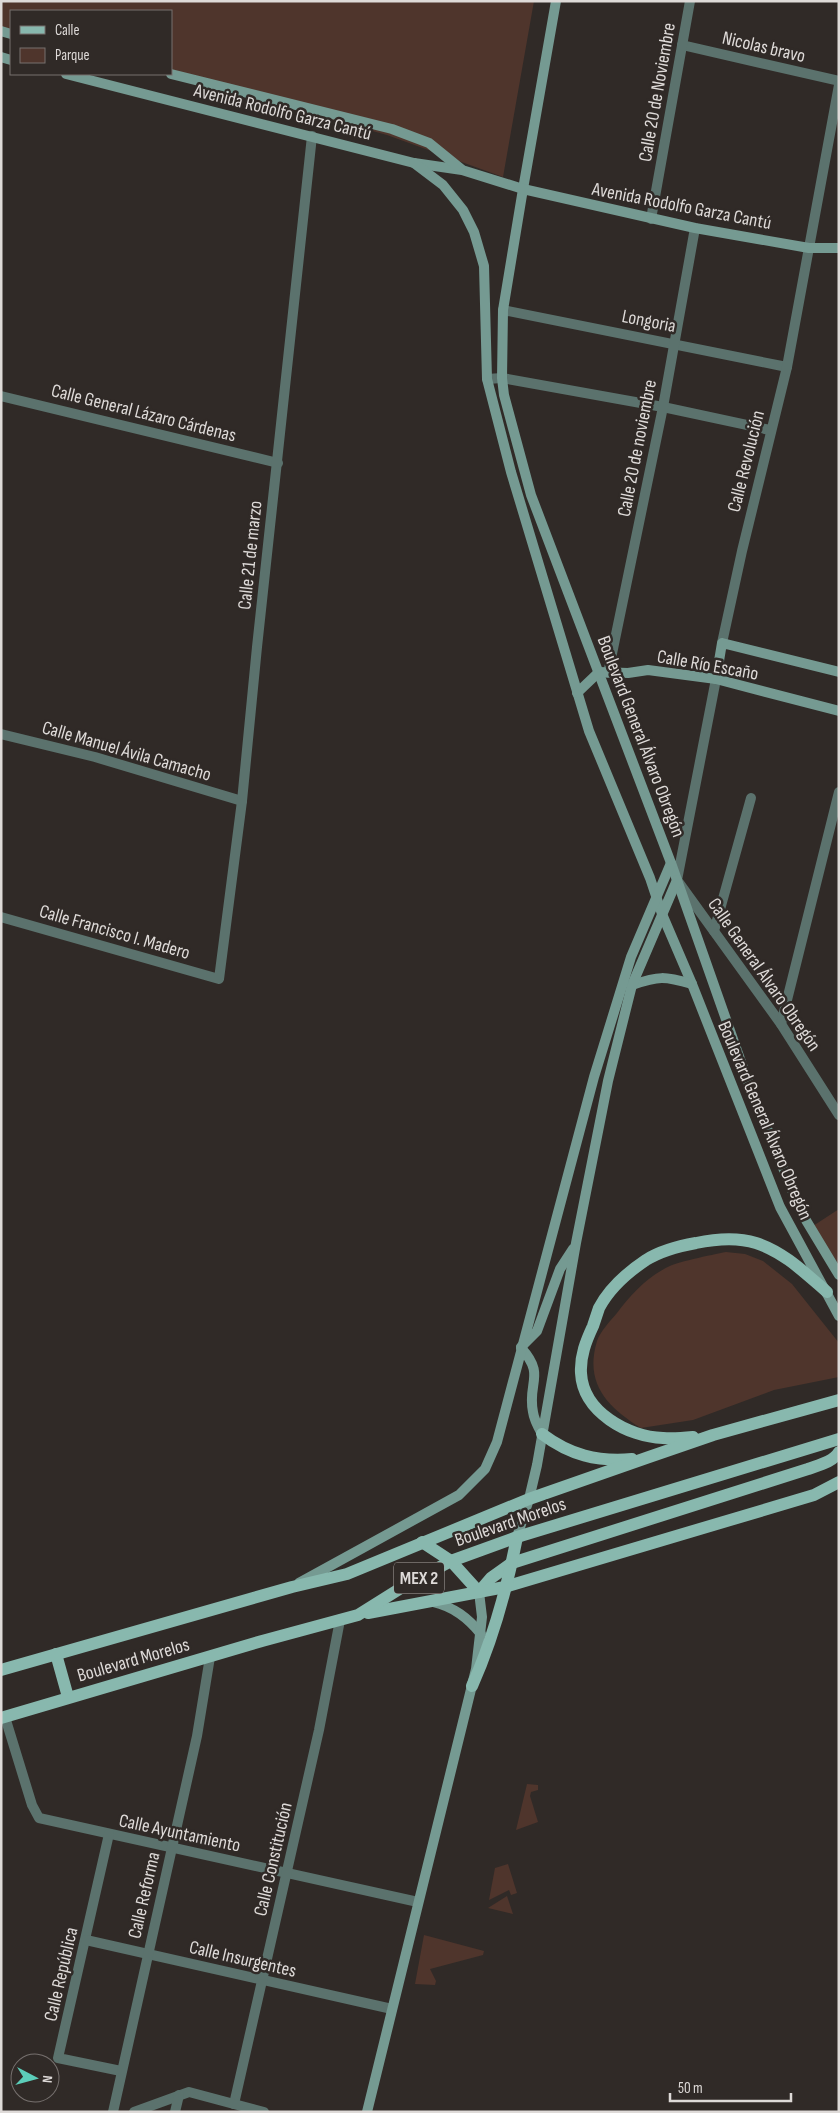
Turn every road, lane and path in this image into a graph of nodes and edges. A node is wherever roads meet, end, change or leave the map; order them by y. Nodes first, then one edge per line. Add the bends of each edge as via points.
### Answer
1 (556, 1) edge
2 (690, 1) edge
3 (682, 45) junction
4 (172, 74) edge
5 (70, 75) edge
6 (839, 83) edge
7 (312, 136) junction
8 (414, 163) junction
9 (462, 170) junction
10 (522, 189) junction
11 (651, 219) junction
12 (695, 228) junction
13 (809, 248) junction
14 (839, 248) edge
15 (503, 310) junction
16 (675, 343) junction
17 (787, 367) junction
18 (502, 378) junction
19 (487, 379) junction
20 (1, 396) edge
21 (663, 407) junction
22 (770, 430) junction
23 (278, 463) junction
24 (722, 643) junction
25 (839, 672) edge
26 (604, 673) junction
27 (716, 680) junction
28 (577, 693) junction
29 (839, 711) edge
30 (1, 734) edge
31 (839, 792) edge
32 (752, 798) dead end
33 (242, 801) junction
34 (683, 845) junction
35 (671, 863) junction
36 (677, 880) junction
37 (656, 897) junction
38 (662, 914) junction
39 (1, 916) edge
40 (714, 932) junction
41 (220, 979) joint
42 (692, 984) junction
43 (632, 985) junction
44 (781, 1024) junction
45 (839, 1115) edge
46 (576, 1243) junction
47 (839, 1275) edge
48 (827, 1292) junction
49 (839, 1316) edge
50 (521, 1348) junction
51 (839, 1400) edge
52 (542, 1434) junction
53 (713, 1435) junction
54 (839, 1439) edge
55 (839, 1452) edge
56 (649, 1457) junction
57 (839, 1482) edge
58 (529, 1499) junction
59 (517, 1537) junction
60 (422, 1542) junction
61 (451, 1561) junction
62 (512, 1563) junction
63 (292, 1587) junction
64 (505, 1587) junction
65 (479, 1592) junction
66 (428, 1601) junction
67 (358, 1615) junction
68 (340, 1620) junction
69 (481, 1634) junction
70 (56, 1654) junction
71 (210, 1657) junction
72 (1, 1670) edge
73 (472, 1686) junction
74 (68, 1697) junction
75 (3, 1717) edge
76 (109, 1834) junction
77 (172, 1849) junction
78 (287, 1872) junction
79 (418, 1902) junction
80 (86, 1940) junction
81 (148, 1954) junction
82 (263, 1980) junction
83 (392, 2009) junction
84 (121, 2071) junction
85 (179, 2095) junction
86 (234, 2104) junction
87 (113, 2112) edge
88 (134, 2112) edge
89 (175, 2112) edge
90 (264, 2112) edge
91 (367, 2112) edge

1 - 10 main road, Boulevard General Álvaro Obregón
2 - 3 street, Calle 20 de Noviembre
3 - 6 street, Nicolas bravo
3 - 11 street, Calle 20 de Noviembre
4 - 9 main road, Avenida Rodolfo Garza Cantú via 392,129 429,143
5 - 7 main road, Avenida Rodolfo Garza Cantú
6 - 13 street, Calle Revolución
7 - 8 main road, Avenida Rodolfo Garza Cantú
7 - 23 street, Calle 21 de marzo
8 - 9 main road, Avenida Rodolfo Garza Cantú
8 - 19 main road, Boulevard General Álvaro Obregón via 443,185 463,210 474,232 484,266
9 - 10 main road, Avenida Rodolfo Garza Cantú
10 - 11 main road, Avenida Rodolfo Garza Cantú
10 - 15 main road, Boulevard General Álvaro Obregón
11 - 12 main road, Avenida Rodolfo Garza Cantú
12 - 13 main road, Avenida Rodolfo Garza Cantú
12 - 16 street, Calle 20 de noviembre
13 - 14 main road, Avenida Rodolfo Garza Cantú
13 - 17 street, Calle Revolución
15 - 16 street, Longoria
15 - 18 main road, Boulevard General Álvaro Obregón
16 - 17 street, Longoria
16 - 21 street, Calle 20 de noviembre
17 - 22 street, Calle Revolución
18 - 19 street
18 - 21 street
18 - 26 main road, Boulevard General Álvaro Obregón via 531,496
19 - 28 main road, Boulevard General Álvaro Obregón via 511,472
20 - 23 street, Calle General Lázaro Cárdenas
21 - 22 street
21 - 26 street, Calle 20 de noviembre
22 - 24 street, Calle Revolución
23 - 33 street, Calle 21 de marzo
24 - 25 main road, Calle Río Escaño
24 - 27 main road, Calle Revolución
26 - 27 main road, Calle Río Escaño via 648,670
26 - 28 main road
26 - 35 main road, Boulevard General Álvaro Obregón
27 - 29 main road, Calle Río Escaño
27 - 34 street, Calle Revolución
28 - 37 main road, Boulevard General Álvaro Obregón via 589,731
30 - 33 street, Calle Manuel Ávila Camacho via 95,757
31 - 44 street
32 - 40 street
33 - 41 street, Calle 21 de marzo
34 - 35 street, Calle Revolución
34 - 36 street, Calle Revolución
35 - 36 main road, Boulevard General Álvaro Obregón
35 - 37 main road
36 - 38 main road
36 - 40 street, Calle General Álvaro Obregón
36 - 47 main road, Boulevard General Álvaro Obregón via 775,1151 801,1212
37 - 38 main road, Boulevard General Álvaro Obregón
37 - 50 main road via 631,957 594,1077
38 - 42 main road, Boulevard General Álvaro Obregón
38 - 43 main road
39 - 41 street, Calle Francisco I. Madero
40 - 44 street, Calle General Álvaro Obregón
42 - 43 main road via 666,976
42 - 48 main road, Boulevard General Álvaro Obregón via 780,1207
43 - 46 main road via 608,1081
44 - 45 street, Calle General Álvaro Obregón
46 - 50 main road via 560,1269 537,1331
46 - 52 main road
48 - 49 main road, Boulevard General Álvaro Obregón
48 - 53 main road via 783,1255 755,1242 730,1239 672,1248 648,1259 607,1296 588,1337 581,1364 585,1390 593,1404 613,1422 647,1436
50 - 52 main road via 534,1367 532,1410
50 - 63 main road via 497,1442 485,1469 470,1485 459,1495
51 - 53 main road, Boulevard Morelos / MEX 2
52 - 56 main road via 573,1454 590,1459
52 - 58 main road
53 - 56 main road, Boulevard Morelos / MEX 2
54 - 59 main road, Boulevard Morelos / MEX 2
55 - 62 main road via 826,1463
56 - 58 main road, Boulevard Morelos / MEX 2
57 - 64 main road via 814,1495
58 - 59 main road
58 - 60 main road, Boulevard Morelos / MEX 2
59 - 61 main road, Boulevard Morelos / MEX 2
59 - 62 main road
60 - 61 main road
60 - 63 main road, Boulevard Morelos / MEX 2 via 347,1574
61 - 65 main road
61 - 67 main road, Boulevard Morelos / MEX 2
62 - 64 main road
62 - 65 main road via 491,1578
63 - 70 main road, Boulevard Morelos / MEX 2
64 - 65 main road
64 - 73 main road
65 - 66 main road
65 - 69 main road
66 - 67 main road
66 - 69 main road via 458,1611
67 - 68 main road, Boulevard Morelos / MEX 2
68 - 71 main road, Boulevard Morelos / MEX 2
68 - 78 street, Calle Constitución
69 - 73 main road
70 - 72 main road, Boulevard Morelos / MEX 2
70 - 74 main road
71 - 74 main road, Boulevard Morelos / MEX 2
71 - 77 street, Calle Reforma via 197,1736
73 - 79 main road
74 - 75 main road, Boulevard Morelos / MEX 2
75 - 76 street, Calle Ayuntamiento via 38,1818
76 - 77 street, Calle Ayuntamiento
76 - 80 street, Calle República
77 - 78 street, Calle Ayuntamiento
77 - 81 street, Calle Reforma
78 - 79 street, Calle Ayuntamiento
78 - 82 street, Calle Constitución
79 - 83 main road
80 - 81 street, Calle Insurgentes
80 - 84 street, Calle República via 58,2058
81 - 82 street, Calle Insurgentes
81 - 84 street, Calle Reforma
82 - 83 street, Calle Insurgentes
82 - 86 street, Calle Constitución
83 - 91 main road
84 - 87 street, Calle Reforma
85 - 86 street via 189,2092
85 - 88 street
85 - 89 street
86 - 90 street

